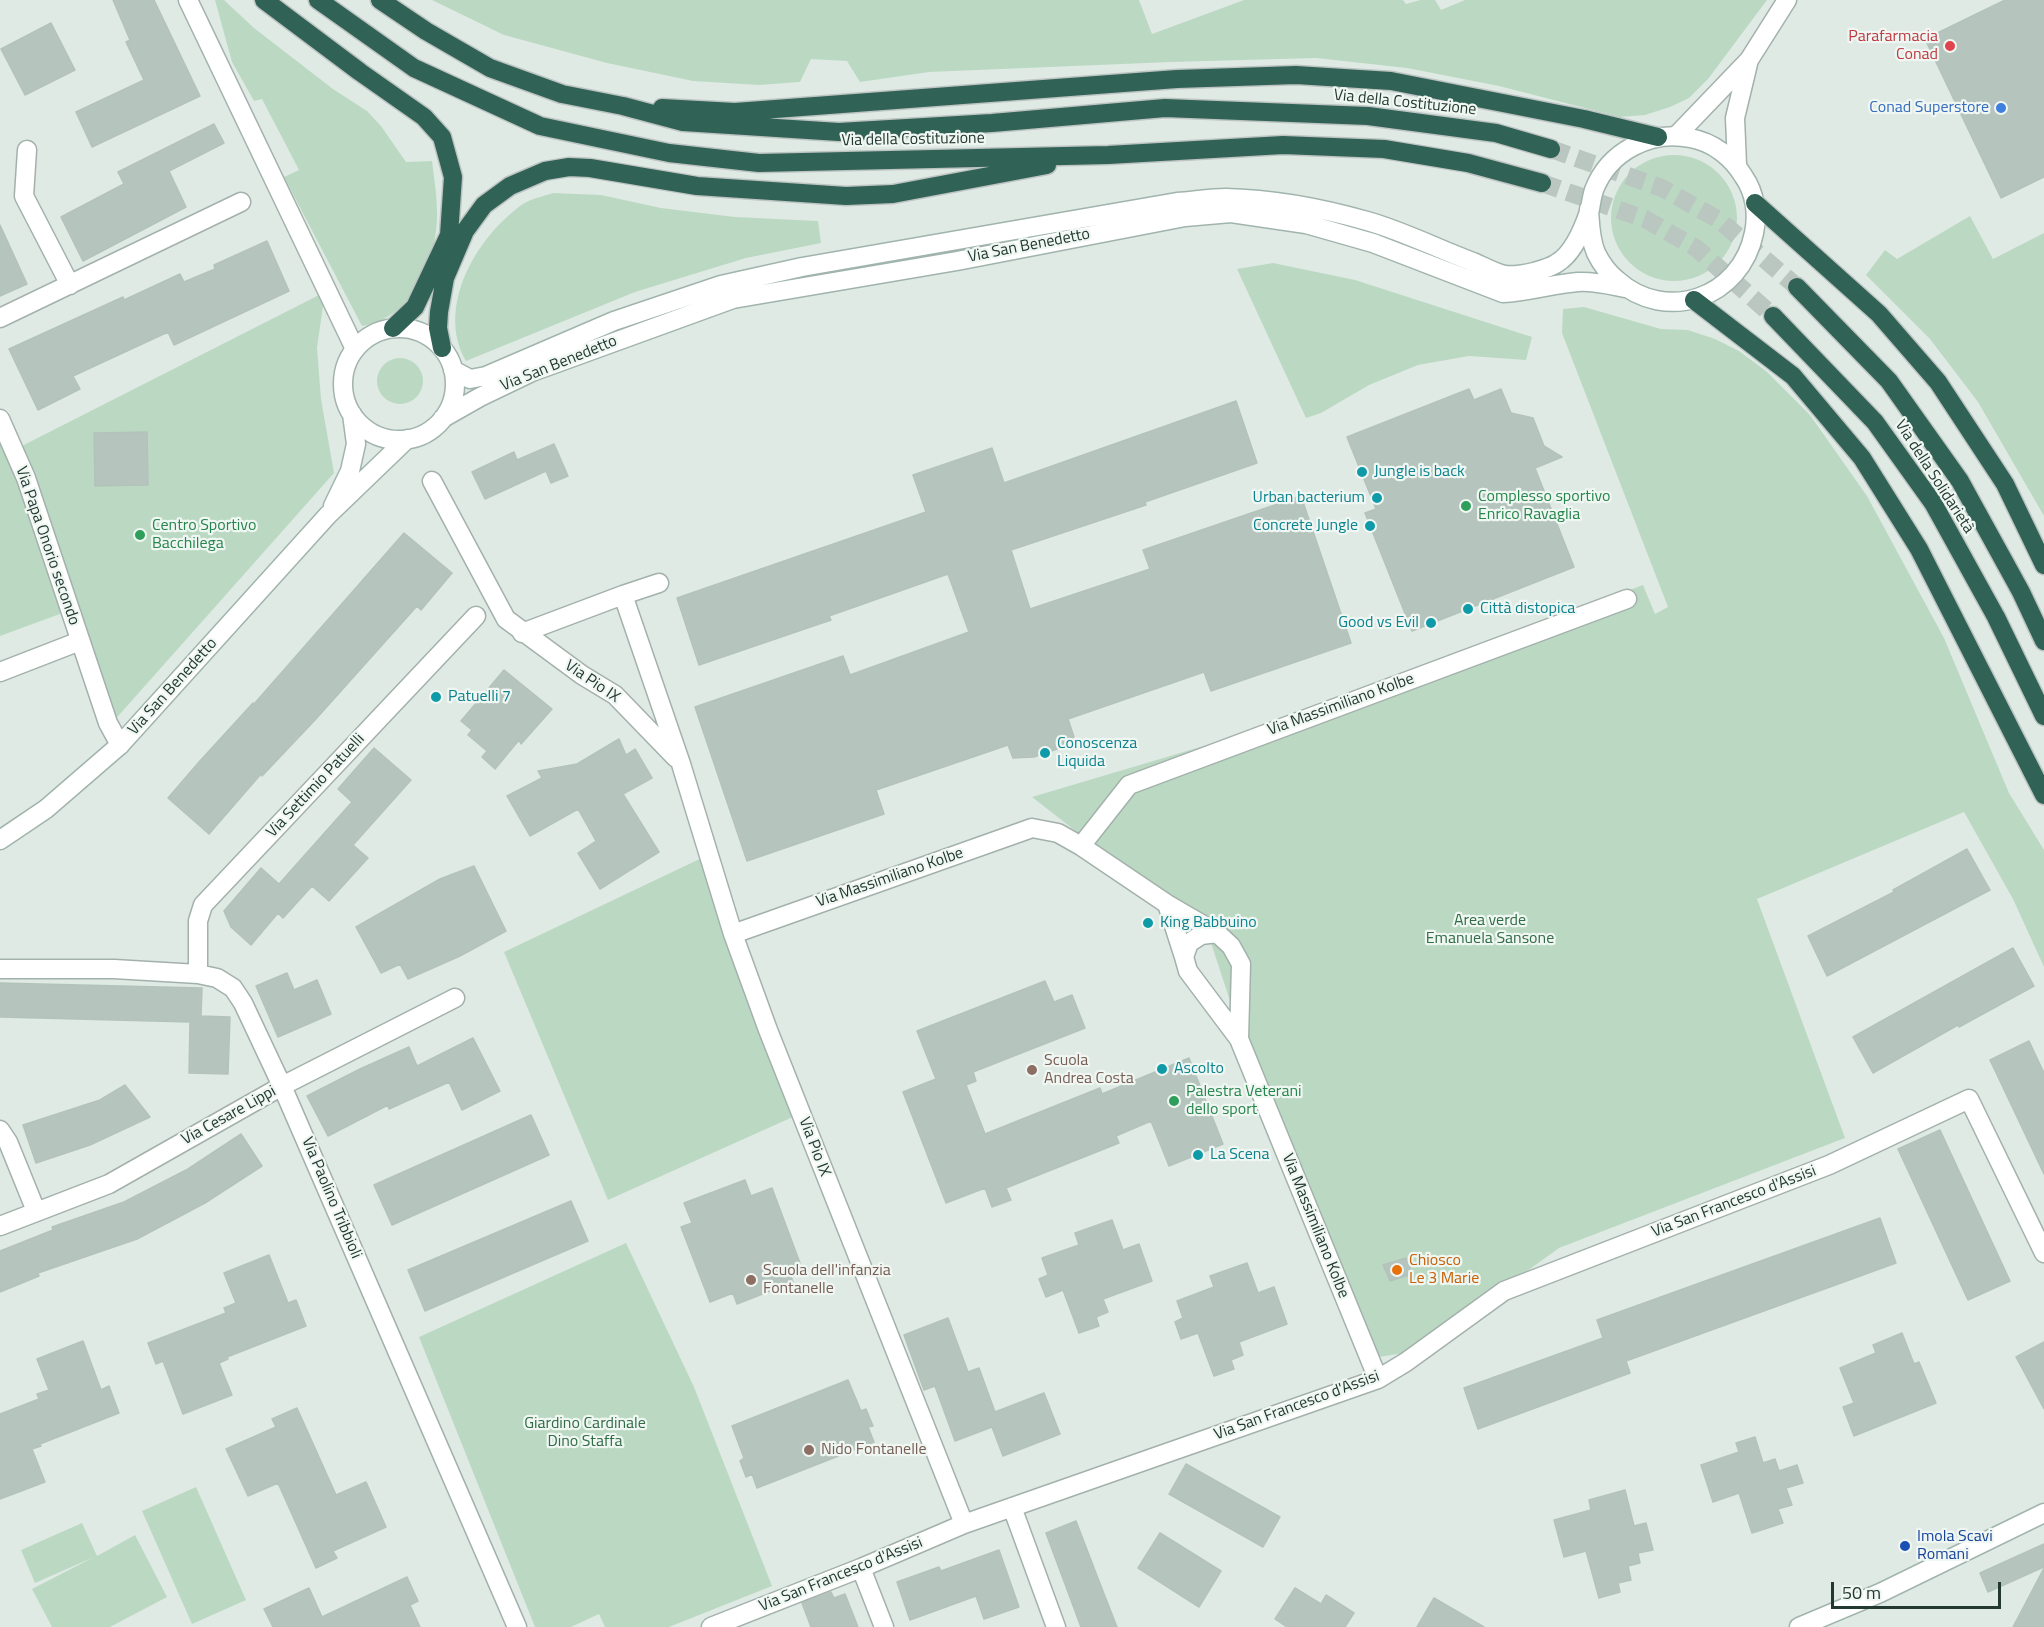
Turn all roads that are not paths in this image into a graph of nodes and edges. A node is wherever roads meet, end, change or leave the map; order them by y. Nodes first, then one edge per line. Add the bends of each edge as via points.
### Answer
1 (188, 0) edge
2 (264, 0) edge
3 (318, 0) edge
4 (381, 0) edge
5 (1787, 0) edge
6 (1749, 60) junction
7 (623, 106) junction
8 (1677, 135) junction
9 (1658, 137) junction
10 (1551, 149) tunnel mouth
11 (27, 150) dead end
12 (1108, 155) junction
13 (1737, 165) junction
14 (1542, 183) tunnel mouth
15 (241, 202) dead end
16 (1755, 203) junction
17 (1589, 209) junction
18 (70, 285) junction
19 (1797, 287) tunnel mouth
20 (1626, 288) junction
21 (1694, 300) junction
22 (1773, 316) tunnel mouth
23 (0, 318) edge
24 (393, 328) junction
25 (442, 348) junction
26 (355, 349) junction
27 (453, 370) junction
28 (352, 414) junction
29 (443, 418) junction
30 (0, 419) edge
31 (407, 440) junction
32 (432, 481) dead end
33 (328, 515) junction
34 (2044, 565) edge
35 (659, 583) dead end
36 (623, 595) junction
37 (1627, 599) dead end
38 (476, 616) dead end
39 (522, 633) junction
40 (80, 640) junction
41 (2044, 641) edge
42 (0, 672) edge
43 (2044, 716) edge
44 (120, 745) junction
45 (681, 764) junction
46 (2044, 795) edge
47 (0, 840) edge
48 (1081, 846) junction
49 (1167, 904) junction
50 (1217, 933) junction
51 (733, 934) junction
52 (1184, 957) junction
53 (0, 969) edge
54 (198, 974) junction
55 (455, 998) dead end
56 (1239, 1039) junction
57 (282, 1086) junction
58 (0, 1130) edge
59 (36, 1211) junction
60 (0, 1226) edge
61 (2044, 1253) edge
62 (1378, 1379) junction
63 (1012, 1507) junction
64 (2044, 1513) edge
65 (964, 1524) junction
66 (861, 1568) junction
67 (716, 1626) edge
68 (517, 1627) edge
69 (884, 1627) edge
70 (1056, 1627) edge
71 (1799, 1627) edge

1 - 26 street
2 - 24 highway via 424,117 442,137 453,177 449,235 415,307
3 - 12 highway, Via della Costituzione via 414,68 540,126 669,153 759,163
4 - 7 highway, Via della Costituzione via 490,68 562,94
5 - 6 street, Via San Benedetto
6 - 8 street, Via San Benedetto
6 - 13 street, Via San Benedetto via 1735,118
7 - 9 highway via 735,112 1177,79 1296,75 1391,81
7 - 10 highway, Via della Costituzione via 683,122 839,132 1165,108 1368,116 1496,134
8 - 9 street, Via San Benedetto
8 - 13 street, Via San Benedetto via 1720,150
9 - 17 street, Via San Benedetto via 1637,143 1619,155 1605,170
11 - 18 street via 24,196
12 - 14 highway, Via della Costituzione via 1283,145 1384,149 1468,163
12 - 25 highway via 893,194 846,196 698,186 590,168 544,171 510,186 484,206 465,231 445,278 438,328
13 - 16 street, Via San Benedetto
15 - 18 street
16 - 21 street, Via San Benedetto via 1752,244 1743,263 1714,292
16 - 34 highway via 1879,314 1938,382 2006,484
17 - 20 street, Via San Benedetto via 1590,232 1597,254 1609,273
17 - 27 street, Via San Benedetto via 1581,232 1558,263 1534,272 1505,275 1369,221 1298,204 1226,198 1177,202 733,282 614,321 486,376 470,379
18 - 23 street
19 - 41 highway, Via della Solidarietà via 1889,381 1960,481
20 - 21 street, Via San Benedetto via 1659,302
20 - 29 street, Via San Benedetto via 1581,282 1503,293 1373,243 1306,224 1231,213 1185,217 957,261 734,298 532,372
21 - 46 highway via 1793,376 1862,458 1919,549
22 - 43 highway, Via della Solidarietà via 1875,422 1933,503 1996,617
24 - 25 street via 420,332
24 - 26 street via 378,332
25 - 27 street
26 - 28 street, Via San Benedetto via 343,381
27 - 29 street via 452,403
28 - 31 street via 376,435
28 - 33 street, Via San Benedetto via 356,444 350,471
29 - 31 street, Via San Benedetto via 433,428
30 - 40 street, Via Papa Onorio secondo via 26,478
31 - 33 street, Via San Benedetto
32 - 39 street, Via Pio IX via 506,619
33 - 44 street, Via San Benedetto
35 - 36 street
36 - 39 street
36 - 45 street, Via Pio IX
37 - 48 street, Via Massimiliano Kolbe via 1129,785
38 - 54 street, Via Settimio Patuelli via 203,905 198,921
39 - 45 street, Via Pio IX via 615,695
40 - 42 street, Via Papa Onorio secondo
40 - 44 street, Via Papa Onorio secondo via 108,723
44 - 47 street, Via San Benedetto via 46,809
45 - 51 street, Via Pio IX
48 - 49 street, Via Massimiliano Kolbe
48 - 51 street, Via Massimiliano Kolbe via 1058,833 1032,828
49 - 50 street, Via Massimiliano Kolbe
49 - 52 street, Via Massimiliano Kolbe
50 - 52 street via 1201,935 1189,943
50 - 56 street, Via Massimiliano Kolbe via 1231,946 1241,964
51 - 65 street, Via Pio IX
52 - 56 street, Via Massimiliano Kolbe via 1188,972
53 - 54 street, Via Paolino Tribbioli
54 - 57 street, Via Paolino Tribbioli via 217,978 233,988
55 - 57 street, Via Cesare Lippi
56 - 62 street, Via Massimiliano Kolbe
57 - 59 street, Via Cesare Lippi via 109,1184
57 - 68 street, Via Paolino Tribbioli
58 - 59 street
59 - 60 street, Via Cesare Lippi
61 - 62 street, Via San Francesco d'Assisi via 1969,1099 1829,1165 1504,1291
62 - 63 street, Via San Francesco d'Assisi
63 - 65 street, Via San Francesco d'Assisi
63 - 70 street
64 - 71 street via 1880,1593
65 - 66 street, Via San Francesco d'Assisi
66 - 67 street, Via San Francesco d'Assisi
66 - 69 street

